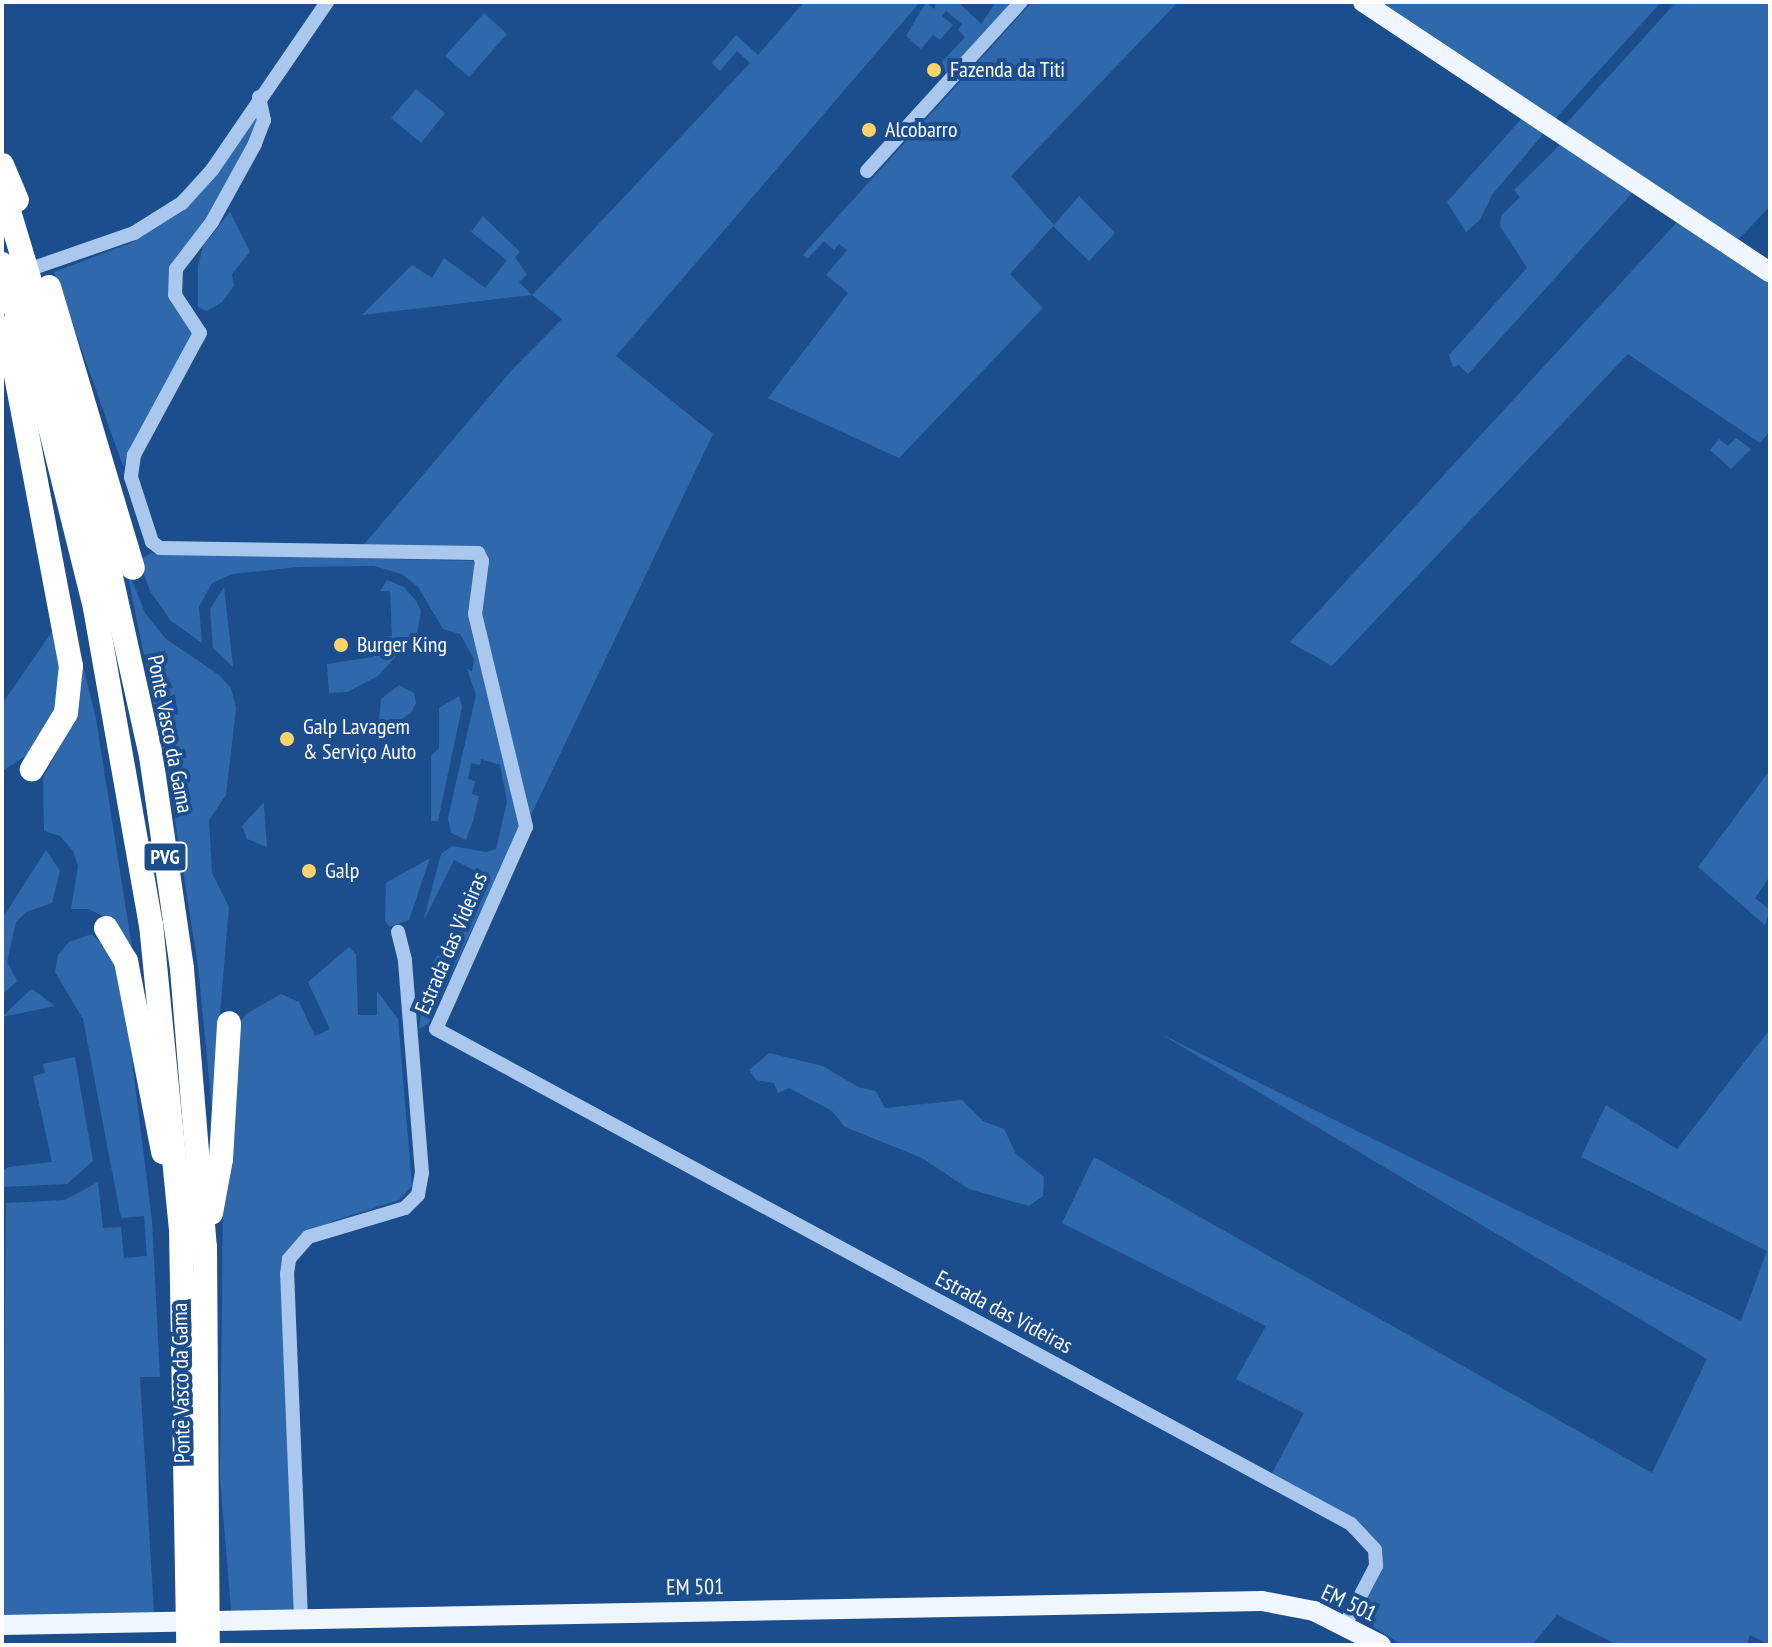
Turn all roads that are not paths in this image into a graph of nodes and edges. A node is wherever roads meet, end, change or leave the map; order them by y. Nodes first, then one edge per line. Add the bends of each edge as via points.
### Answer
1 (327, 2) edge
2 (1021, 2) edge
3 (1363, 2) edge
4 (259, 97) junction
5 (2, 165) edge
6 (867, 171) dead end
7 (2, 188) edge
8 (2, 264) edge
9 (1770, 272) edge
10 (2, 278) edge
11 (2, 302) edge
12 (133, 568) dead end
13 (32, 769) dead end
14 (106, 928) dead end
15 (398, 932) dead end
16 (229, 1023) dead end
17 (181, 1229) junction
18 (205, 1247) junction
19 (199, 1544) junction
20 (301, 1619) junction
21 (2, 1625) edge
22 (1345, 1625) junction
23 (188, 1645) edge
24 (208, 1645) edge
25 (1381, 1645) edge

1 - 4 street
2 - 6 street
3 - 9 main road
4 - 10 street via 212,170 182,203 144,228
4 - 22 street, Estrada das Videiras via 264,120 255,144 212,222 176,269 175,295 200,333 134,455 131,477 152,542 160,548 478,553 482,561 475,614 526,827 436,1029 1351,1524 1375,1550 1376,1566
5 - 12 highway via 60,317
7 - 18 highway, Ponte Vasco da Gama / PVG via 76,435 151,756 182,969
8 - 17 highway, Ponte Vasco da Gama / PVG via 74,519 124,754 157,966
11 - 13 highway via 71,666 66,713
14 - 17 highway via 127,967
15 - 20 street via 422,1173 418,1195 405,1208 308,1237 289,1259
16 - 18 highway via 221,1159
17 - 19 highway, Ponte Vasco da Gama / PVG
18 - 19 highway, Ponte Vasco da Gama / PVG
19 - 23 highway, PVG
19 - 24 highway, PVG
20 - 21 main road, EM 501 / EM 501
20 - 22 main road, EM 501 / EM 501 via 1262,1601 1314,1611
22 - 25 main road, EM 501 / EM 501

